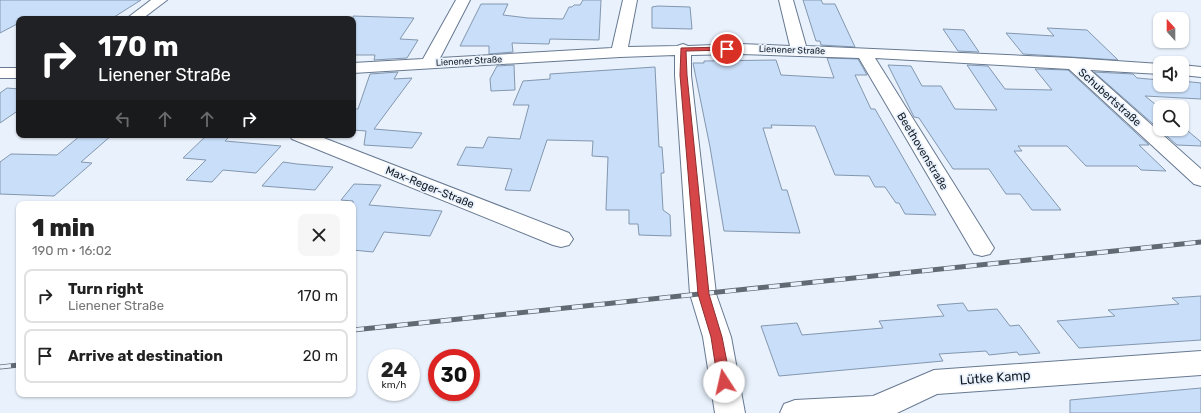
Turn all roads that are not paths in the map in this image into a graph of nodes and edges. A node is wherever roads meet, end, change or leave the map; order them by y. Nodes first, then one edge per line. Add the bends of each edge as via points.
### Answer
1 (160, 0) edge
2 (463, 0) edge
3 (630, 0) edge
4 (786, 0) edge
5 (137, 16) edge
6 (683, 49) junction
7 (800, 50) junction
8 (620, 52) junction
9 (864, 53) junction
10 (428, 63) junction
11 (1072, 63) junction
12 (356, 68) edge
13 (1153, 69) edge
14 (1189, 71) edge
15 (1201, 72) edge
16 (0, 73) edge
17 (16, 73) edge
18 (307, 138) edge
19 (1201, 180) edge
20 (561, 239) dead end
21 (982, 248) dead end
22 (1201, 363) edge
23 (730, 413) edge
24 (795, 413) edge

1 - 5 street
2 - 10 street
3 - 8 street
4 - 7 street
6 - 7 street, Lienener Straße
6 - 8 street, Lienener Straße
6 - 23 street via 683,75 704,294 717,337
7 - 9 street, Lienener Straße
8 - 10 street, Lienener Straße
9 - 11 street, Lienener Straße
9 - 21 street, Beethovenstraße
10 - 12 street, Lienener Straße
11 - 13 street, Lienener Straße
11 - 19 street, Schubertstraße
14 - 15 street
16 - 17 street
18 - 20 street, Max-Reger-Straße
22 - 24 street, Lütke Kamp via 934,382 875,410

